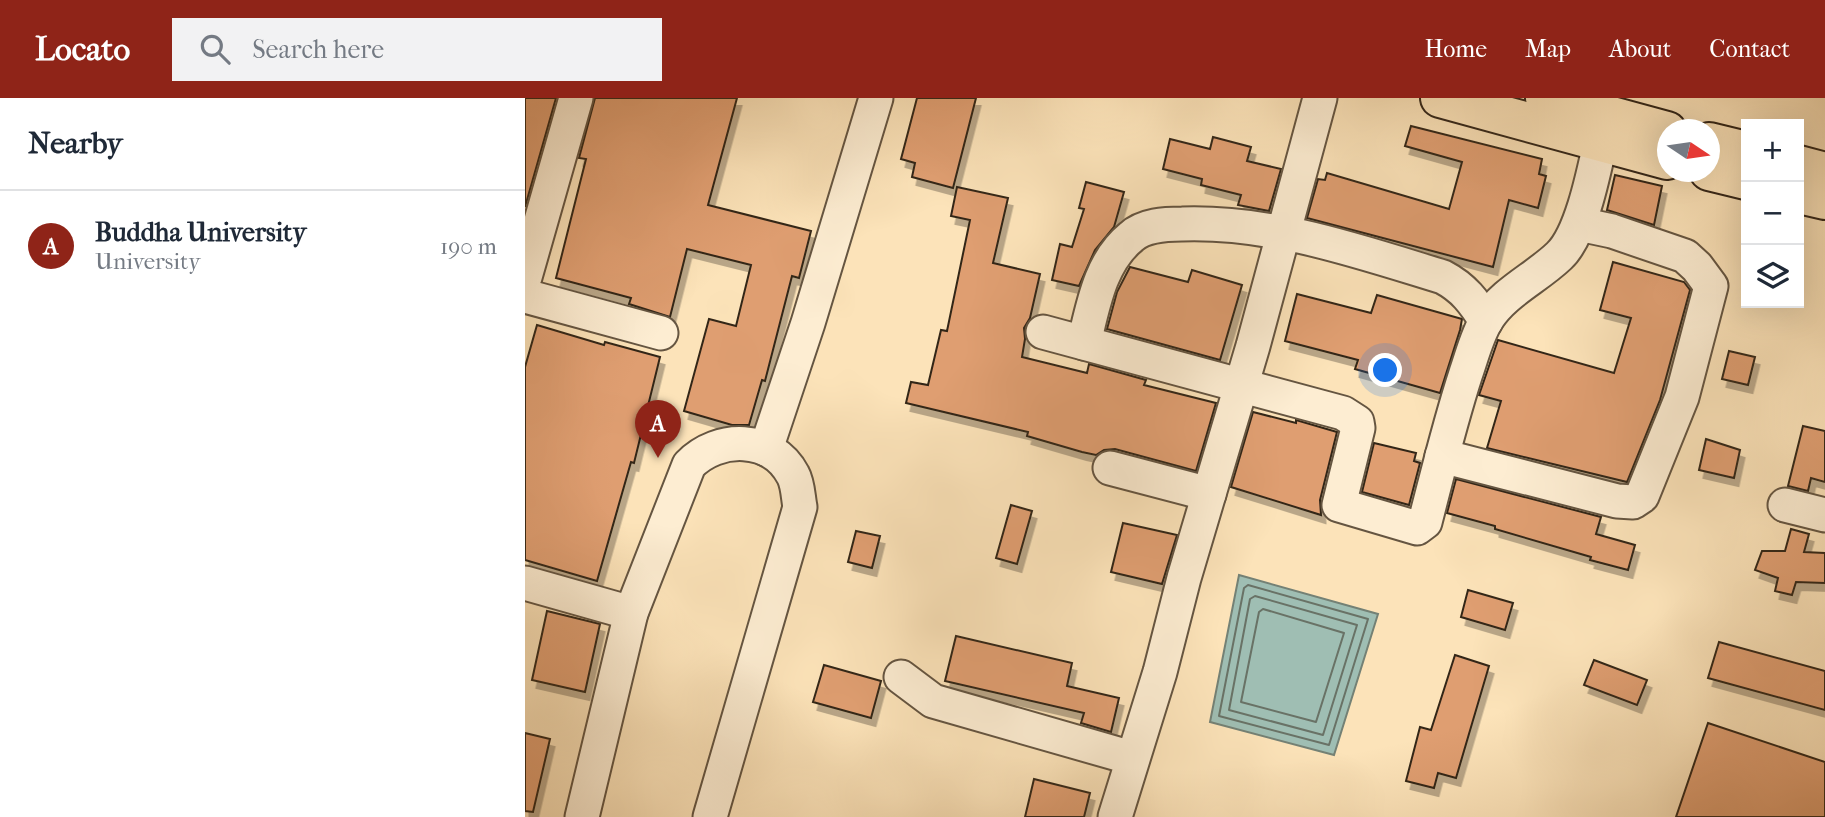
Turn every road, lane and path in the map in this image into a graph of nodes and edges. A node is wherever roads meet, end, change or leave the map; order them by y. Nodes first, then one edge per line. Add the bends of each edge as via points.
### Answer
1 (576, 98) edge
2 (876, 98) edge
3 (1320, 98) edge
4 (1440, 98) edge
5 (1545, 98) edge
6 (1603, 129) junction
7 (1657, 131) edge
8 (1720, 144) edge
9 (1741, 150) edge
10 (1657, 155) edge
11 (1804, 166) edge
12 (1825, 172) edge
13 (1720, 173) edge
14 (1741, 179) edge
15 (1804, 195) edge
16 (1825, 200) edge
17 (1579, 224) junction
18 (1285, 232) junction
19 (525, 277) edge
20 (525, 296) edge
21 (1486, 321) junction
22 (1043, 332) dead end
23 (661, 333) dead end
24 (1084, 343) junction
25 (1241, 384) junction
26 (766, 449) junction
27 (1442, 456) junction
28 (1110, 468) dead end
29 (1209, 494) junction
30 (1785, 505) dead end
31 (1825, 515) edge
32 (525, 583) edge
33 (631, 612) junction
34 (901, 677) dead end
35 (1132, 758) junction
36 (582, 817) edge
37 (710, 817) edge
38 (1115, 817) edge

1 - 19 street
2 - 26 street
3 - 18 street
4 - 6 main road
5 - 6 main road
6 - 7 main road
6 - 10 main road
6 - 17 street
8 - 9 main road
11 - 12 main road
13 - 14 main road
15 - 16 main road
17 - 21 street via 1560,256 1498,304
17 - 27 street via 1685,256 1711,286 1682,397 1642,496 1633,502 1617,501
18 - 21 street via 1443,277 1459,285
18 - 24 street via 1217,223 1154,226 1133,234 1109,261
18 - 25 street
20 - 23 street
21 - 27 street
22 - 24 street
24 - 25 street
25 - 27 street via 1343,413 1357,422 1339,505 1422,526
25 - 29 street
26 - 33 street via 753,444 711,448 689,465
26 - 37 street via 783,460 795,477 800,507
28 - 29 street
29 - 35 street
30 - 31 street
32 - 33 street
33 - 36 street
34 - 35 street via 933,701
35 - 38 street

